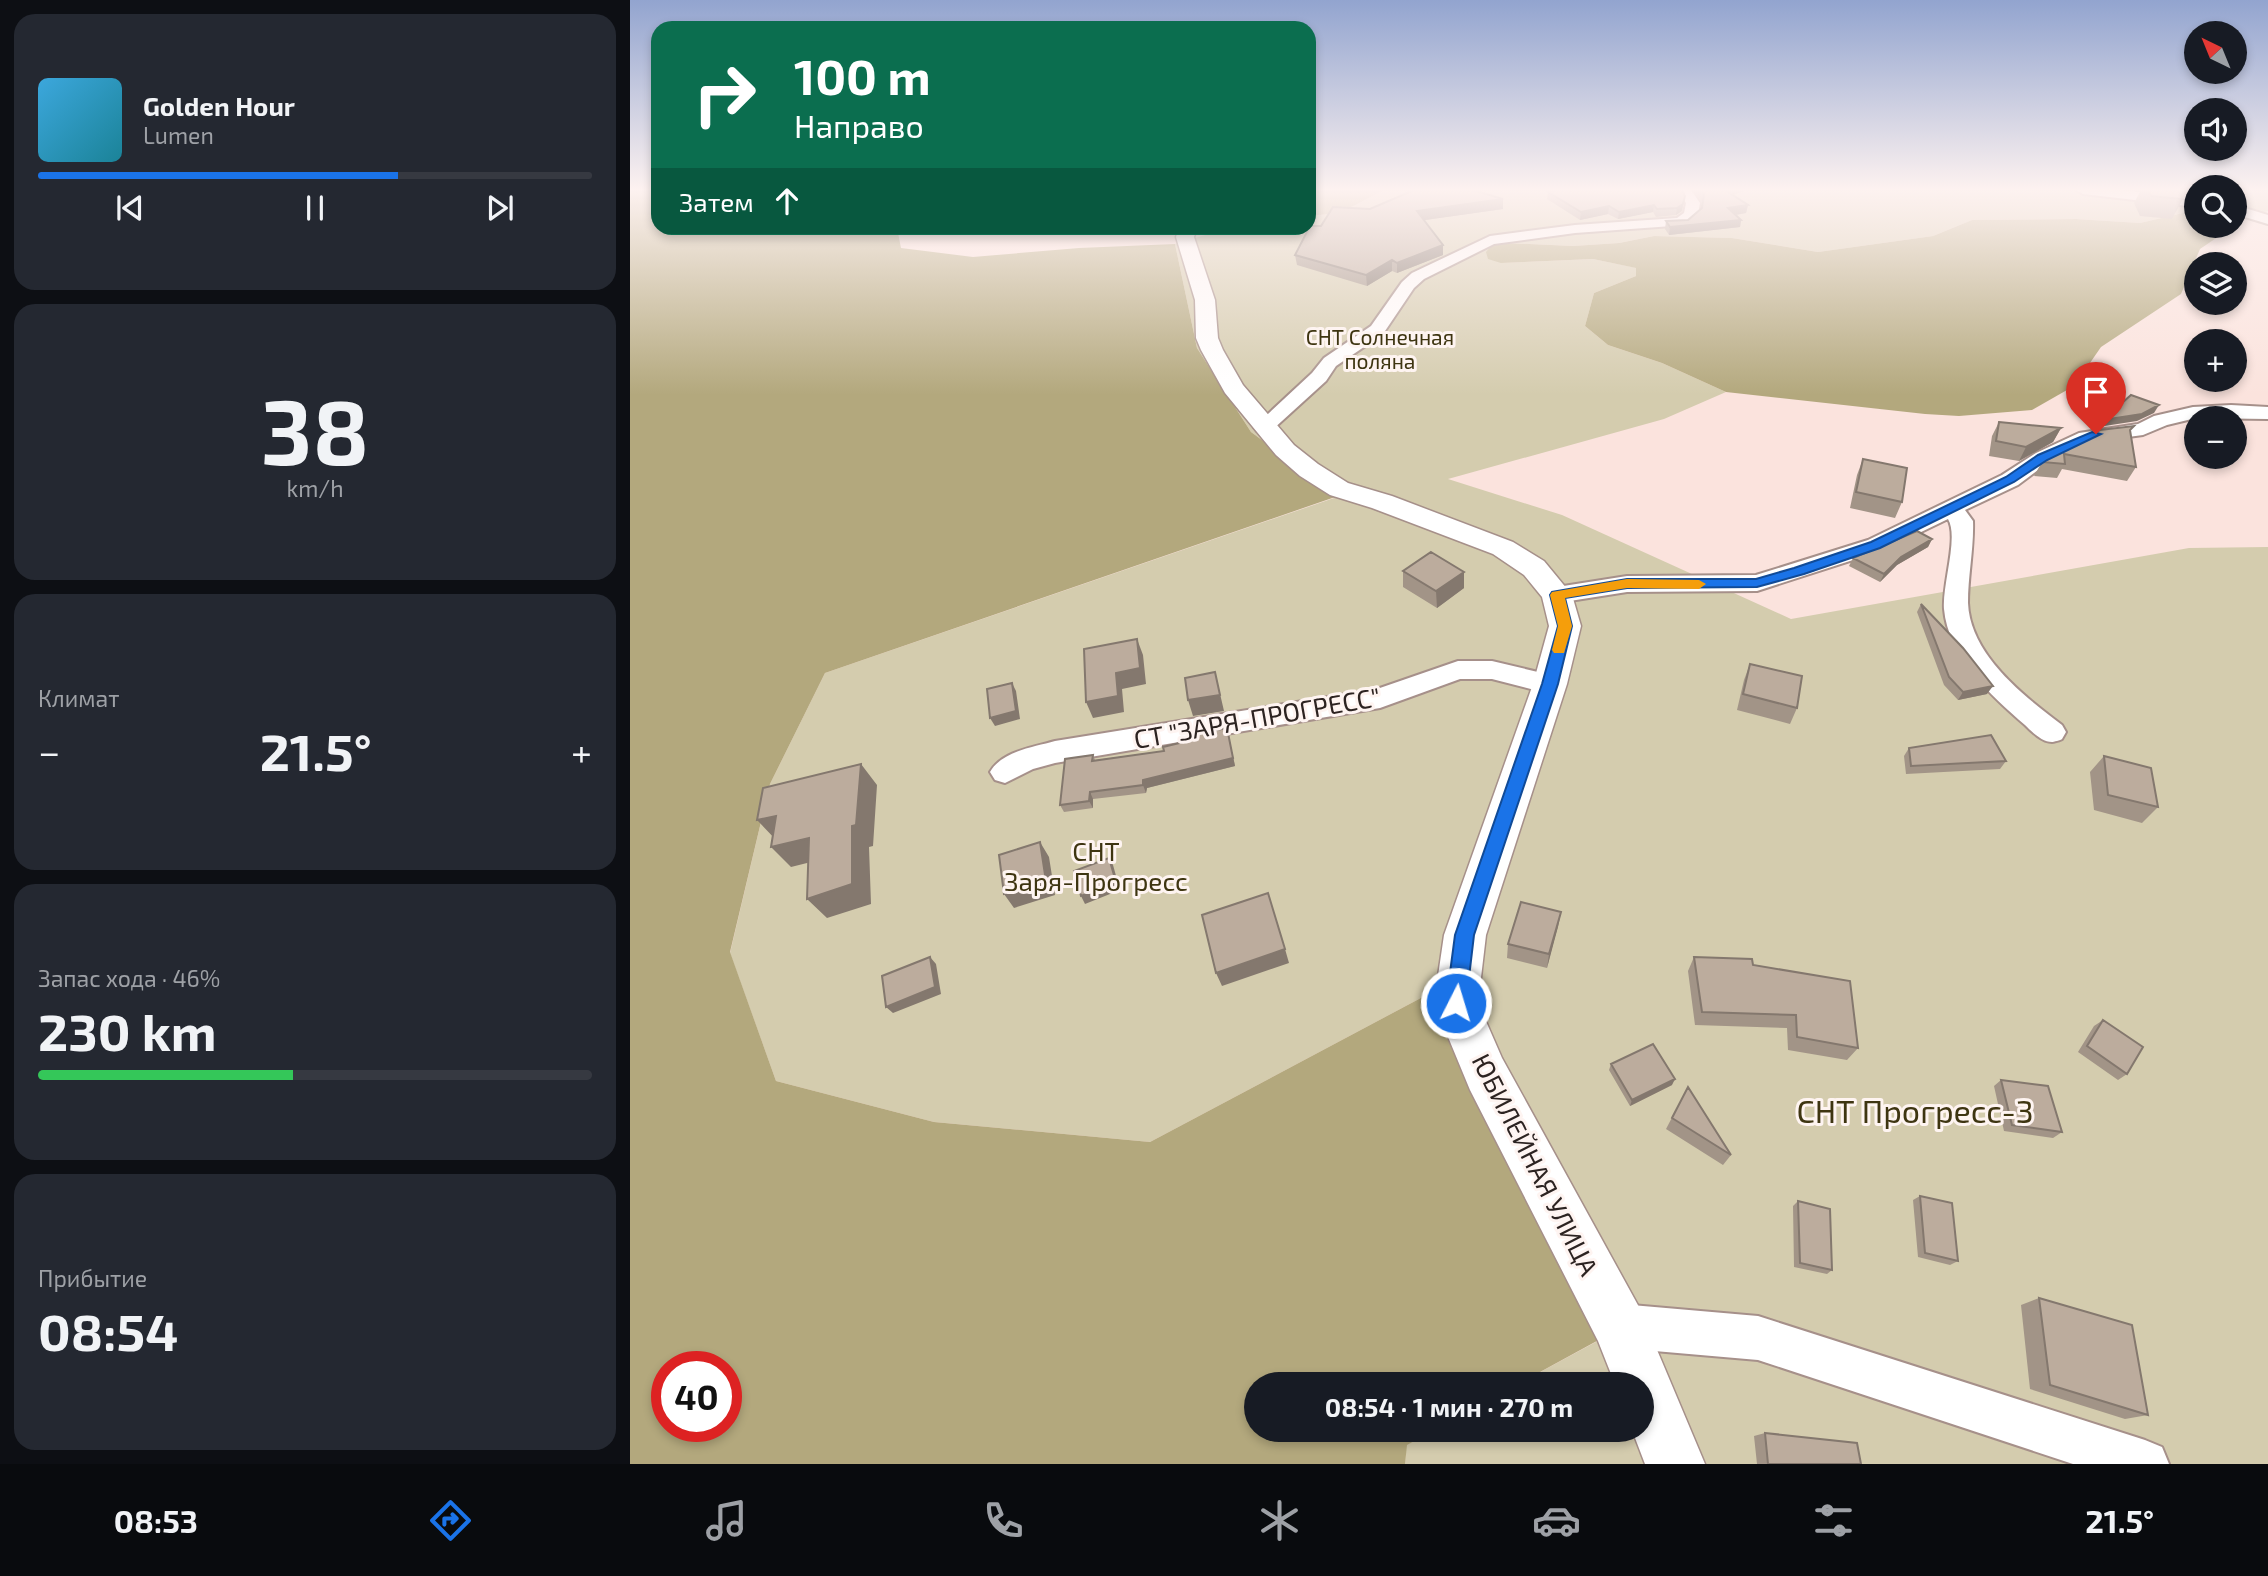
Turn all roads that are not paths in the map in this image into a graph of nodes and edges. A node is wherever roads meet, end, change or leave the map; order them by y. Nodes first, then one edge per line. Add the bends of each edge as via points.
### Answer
1 (1192, 258) edge
2 (1453, 258) edge
3 (2268, 413) edge
4 (1264, 427) junction
5 (1952, 509) junction
6 (1557, 595) junction
7 (1550, 684) junction
8 (2052, 732) dead end
9 (1005, 772) dead end
10 (1620, 1326) junction
11 (1675, 1464) edge
12 (2145, 1464) edge

1 - 4 street, ЮБИЛЕЙНАЯ УЛИЦА via 1205,300 1207,338 1233,388
2 - 4 street via 1418,276 1377,330 1331,362
3 - 5 street via 2193,413 2143,429 2086,437
4 - 6 street, ЮБИЛЕЙНАЯ УЛИЦА via 1309,470 1339,489 1503,548 1534,568
5 - 6 street via 1876,545 1757,583 1627,584
5 - 8 street via 1962,521 1955,609 1962,637 1985,669
6 - 7 street, ЮБИЛЕЙНАЯ УЛИЦА via 1565,626
7 - 9 street, СТ "ЗАРЯ-ПРОГРЕСС" via 1492,670 1458,670 1380,698 1055,752
7 - 10 street, ЮБИЛЕЙНАЯ УЛИЦА via 1465,935 1456,1003 1486,1074
10 - 11 street, ЮБИЛЕЙНАЯ УЛИЦА
10 - 12 street via 1758,1338

